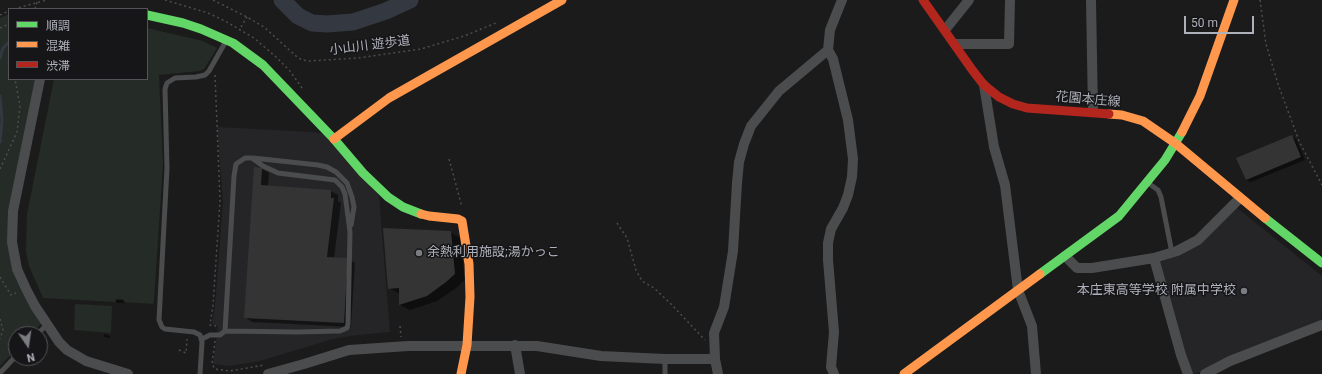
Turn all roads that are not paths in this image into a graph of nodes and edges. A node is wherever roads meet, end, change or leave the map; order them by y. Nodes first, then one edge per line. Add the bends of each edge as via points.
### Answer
1 (562, 0) edge
2 (842, 0) edge
3 (923, 0) edge
4 (969, 0) edge
5 (1010, 0) edge
6 (1091, 0) edge
7 (1234, 0) edge
8 (148, 15) edge
9 (944, 30) junction
10 (226, 40) junction
11 (955, 44) junction
12 (828, 50) junction
13 (40, 80) edge
14 (984, 85) junction
15 (1093, 112) junction
16 (334, 139) junction
17 (1175, 143) junction
18 (252, 158) junction
19 (1148, 182) junction
20 (1240, 198) junction
21 (350, 232) junction
22 (1172, 253) junction
23 (1065, 256) junction
24 (1154, 258) junction
25 (1322, 263) edge
26 (1018, 290) junction
27 (47, 325) joint
28 (1322, 325) edge
29 (225, 331) junction
30 (202, 339) junction
31 (466, 345) junction
32 (515, 345) junction
33 (715, 355) junction
34 (665, 359) junction
35 (8, 364) edge
36 (267, 369) edge
37 (306, 369) edge
38 (0, 373) edge
39 (128, 374) edge
40 (200, 374) edge
41 (461, 374) edge
42 (520, 374) edge
43 (665, 374) edge
44 (718, 374) edge
45 (834, 374) edge
46 (904, 374) edge
47 (1036, 374) edge
48 (1188, 374) edge
49 (1205, 374) edge

1 - 16 street via 389,98
2 - 12 street via 830,30
3 - 9 street, 花園本庄線
4 - 9 street
5 - 11 street via 1009,44
6 - 15 street
7 - 17 street via 1200,96
8 - 10 street via 183,23
9 - 11 street, 花園本庄線
10 - 16 street via 263,65
10 - 30 lane via 205,75 169,80 165,89 167,168 159,320 165,329 194,332
11 - 14 street, 花園本庄線
12 - 33 street via 779,91 751,126 739,162 733,251 724,307 714,333
12 - 45 street via 833,59 848,120 853,159 848,194 831,229 828,243
13 - 27 street via 13,211 12,242 15,260 26,289
14 - 15 street, 花園本庄線 via 1006,100 1027,108
14 - 26 street via 994,147 1005,185
15 - 17 street, 花園本庄線 via 1122,115 1143,121
16 - 31 street via 363,173 388,197 403,207 429,216 458,218 462,221 470,273
17 - 19 street
17 - 20 street, 花園本庄線
18 - 21 lane via 262,166 278,172 335,180 345,194
18 - 21 lane via 318,165 336,172 347,183 352,197 354,207
18 - 29 lane via 245,158 236,164 234,176
19 - 22 lane via 1158,190 1161,197
19 - 23 street via 1119,216
20 - 22 street via 1198,240
20 - 25 street, 花園本庄線
21 - 29 lane via 347,328 340,331
22 - 24 street
23 - 24 street via 1076,268 1092,268
23 - 26 street
24 - 48 street
26 - 46 street
26 - 47 street via 1032,326
27 - 39 street via 59,342 76,356 92,364
28 - 49 street via 1230,361
29 - 30 lane via 220,335 210,335
30 - 40 lane
31 - 32 street
31 - 37 street via 349,350
31 - 41 street
32 - 34 street via 550,347 601,356
32 - 42 street
33 - 34 street
33 - 44 street
34 - 43 lane
35 - 38 lane
36 - 37 street

